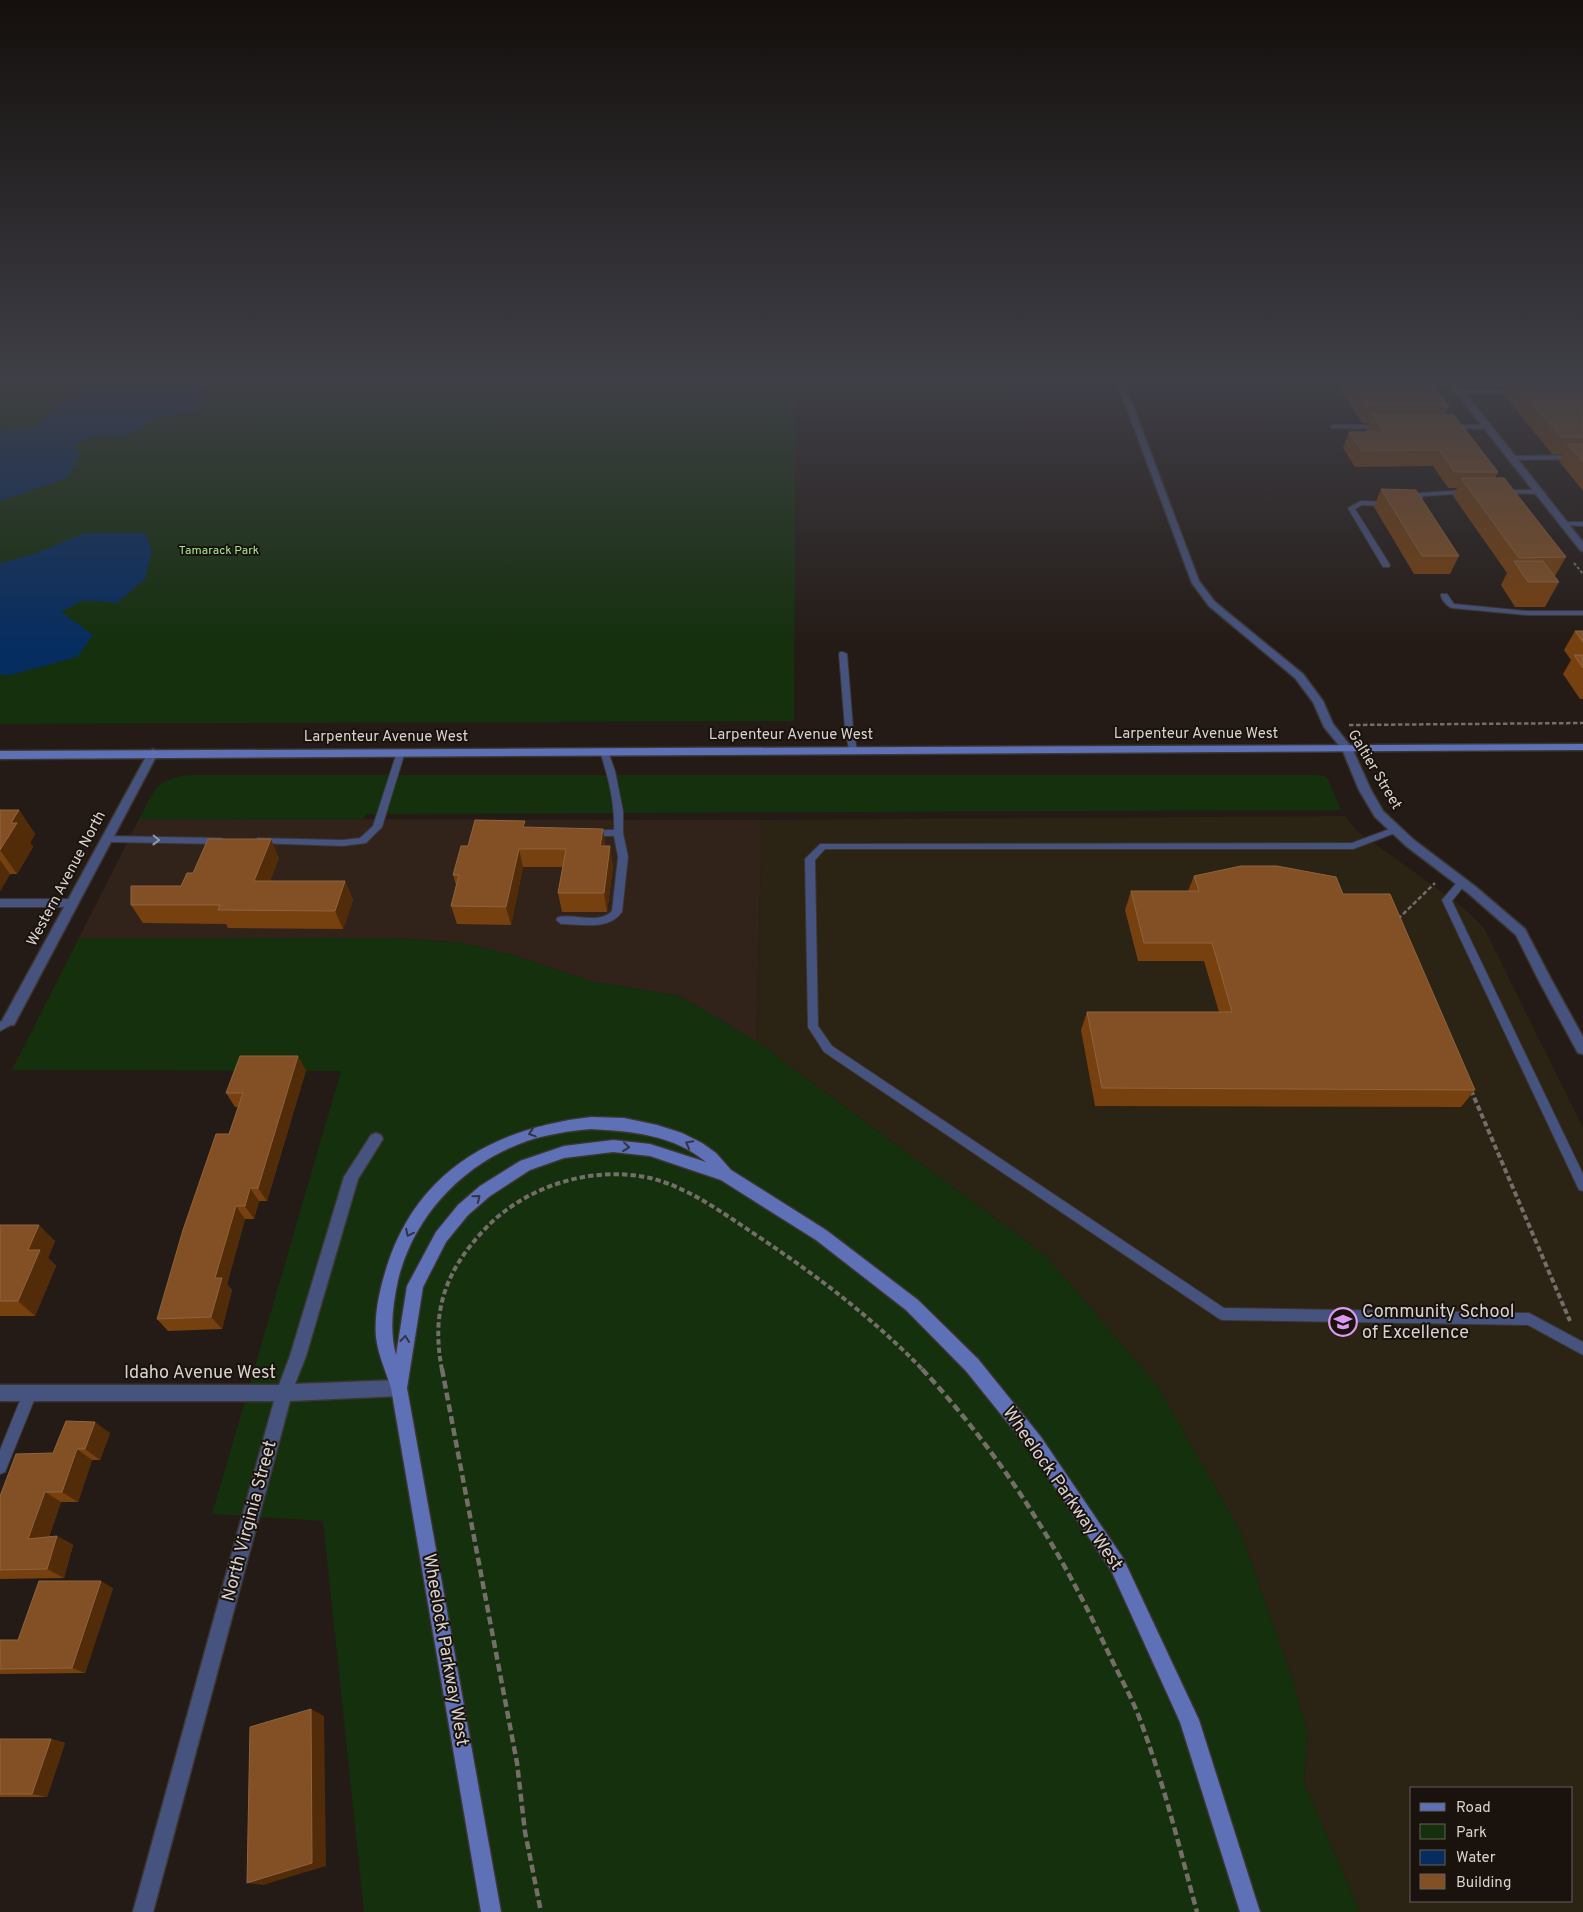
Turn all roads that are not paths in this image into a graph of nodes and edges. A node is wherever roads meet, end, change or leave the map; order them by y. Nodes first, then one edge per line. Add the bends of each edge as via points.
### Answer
1 (1153, 468) edge
2 (1520, 468) edge
3 (1473, 492) edge
4 (1492, 492) edge
5 (1539, 492) junction
6 (1398, 504) edge
7 (1408, 504) edge
8 (1417, 504) junction
9 (1422, 512) edge
10 (1564, 524) junction
11 (1583, 524) edge
12 (1583, 548) edge
13 (1386, 565) dead end
14 (1444, 596) dead end
15 (1583, 613) edge
16 (843, 654) dead end
17 (1583, 747) edge
18 (1347, 748) junction
19 (853, 750) junction
20 (604, 751) junction
21 (401, 752) junction
22 (153, 753) junction
23 (0, 755) edge
24 (1395, 830) junction
25 (581, 833) edge
26 (618, 833) junction
27 (107, 839) junction
28 (231, 841) edge
29 (250, 841) edge
30 (1462, 882) junction
31 (0, 902) edge
32 (73, 902) junction
33 (561, 920) dead end
34 (3, 1023) edge
35 (1583, 1049) edge
36 (376, 1139) dead end
37 (726, 1175) junction
38 (1583, 1186) edge
39 (1583, 1349) edge
40 (399, 1388) junction
41 (0, 1393) edge
42 (30, 1393) junction
43 (284, 1393) junction
44 (0, 1467) edge
45 (143, 1912) edge
46 (491, 1912) edge
47 (1250, 1912) edge

1 - 18 street, Galtier Street via 1196,581 1212,604 1299,676 1318,700 1328,725
2 - 5 street
3 - 8 lane via 1422,494
4 - 5 lane
5 - 10 street
6 - 13 lane via 1361,503 1351,508
7 - 8 lane
8 - 9 lane
10 - 11 lane
10 - 12 street
14 - 15 lane via 1452,606 1527,613
16 - 19 lane
17 - 18 main road, Larpenteur Avenue West
18 - 19 main road, Larpenteur Avenue West
18 - 24 street, Galtier Street via 1379,814
19 - 20 main road, Larpenteur Avenue West
20 - 21 main road, Larpenteur Avenue West
20 - 26 lane via 617,793
21 - 22 main road, Larpenteur Avenue West
21 - 29 lane via 377,827 370,836 355,842
22 - 23 main road, Larpenteur Avenue West
22 - 27 street, Western Avenue North
24 - 30 street, Galtier Street
24 - 39 lane via 1354,846 823,846 810,859 813,1027 828,1049 1222,1314 1529,1320
25 - 26 lane
26 - 33 lane via 623,857 617,912 605,920
27 -> 28 lane
27 - 32 street, Western Avenue North
30 - 35 street, Galtier Street via 1521,932
30 - 38 lane via 1447,900
31 - 32 lane
32 - 34 street, Western Avenue North
36 - 43 street, North Virginia Street via 351,1177
40 -> 37 main road, Wheelock Parkway West via 415,1286 441,1237 463,1210 524,1165 564,1152 613,1146 650,1150
37 -> 40 main road, Wheelock Parkway West via 708,1154 671,1134 615,1122 558,1125 526,1134 469,1165 445,1184 418,1215 388,1288 384,1335
37 - 47 main road, Wheelock Parkway West via 821,1235 912,1305 972,1365 1035,1444 1117,1564 1181,1703
40 - 43 street, Idaho Avenue West
40 - 46 main road, Wheelock Parkway West
41 - 42 street, Idaho Avenue West
42 - 43 street, Idaho Avenue West
42 - 44 lane
43 - 45 street, North Virginia Street

